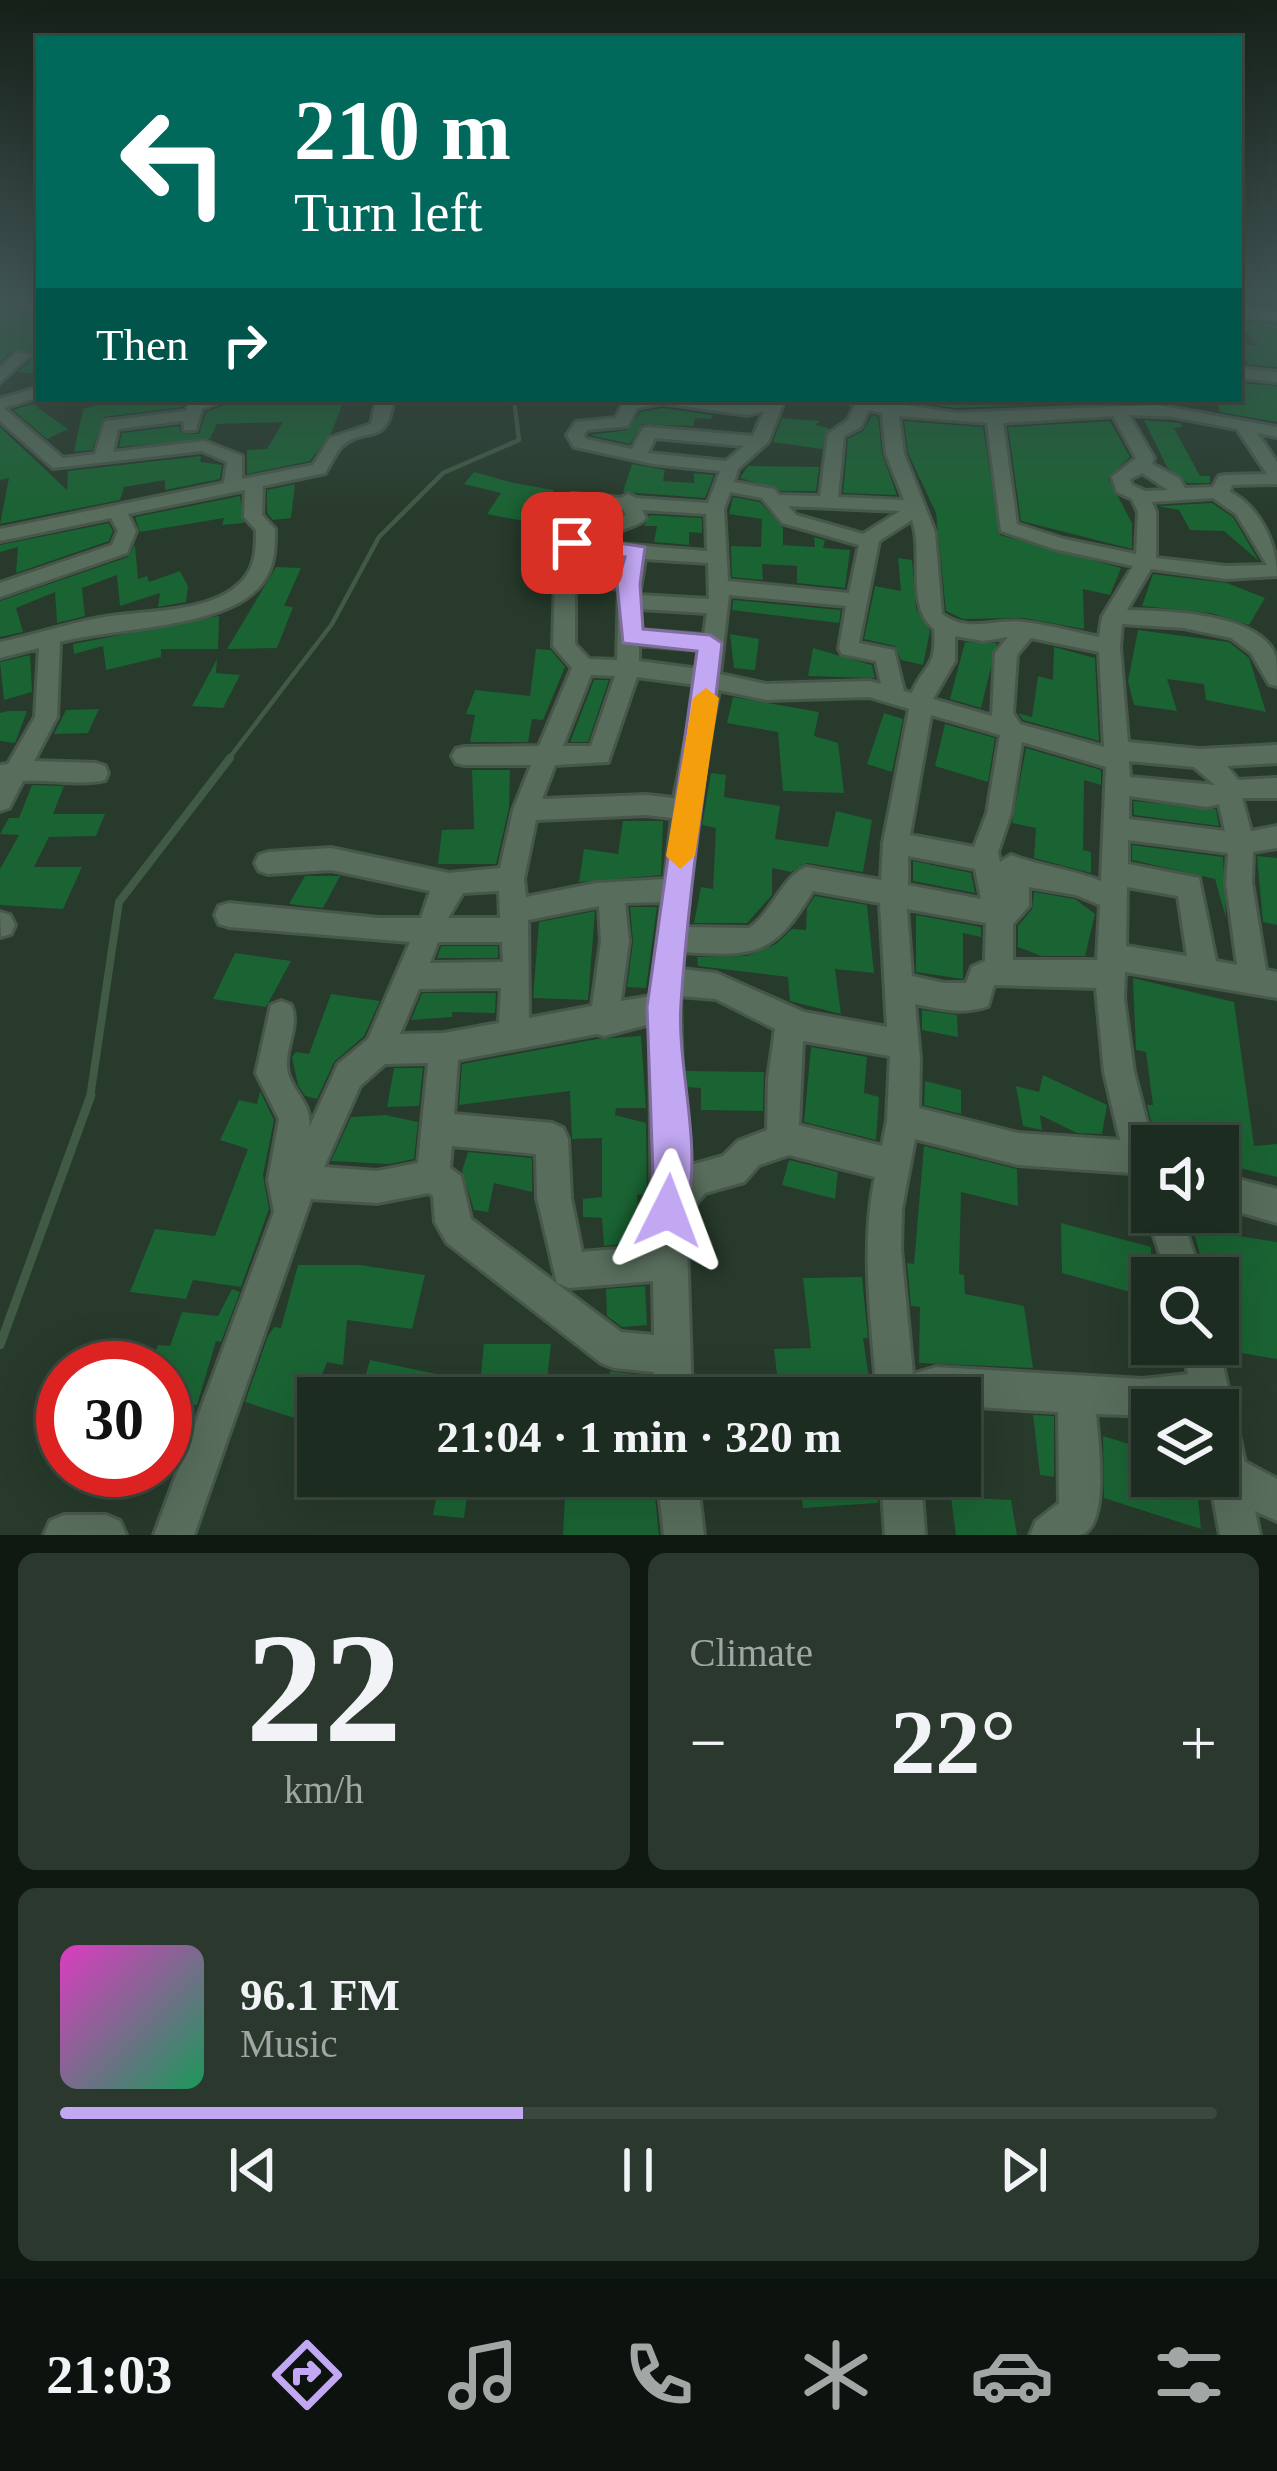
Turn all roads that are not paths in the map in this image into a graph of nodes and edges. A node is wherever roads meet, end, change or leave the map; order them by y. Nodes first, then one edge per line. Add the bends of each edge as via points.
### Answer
1 (1242, 373) edge
2 (1276, 379) edge
3 (36, 393) edge
4 (199, 402) edge
5 (385, 402) edge
6 (641, 402) edge
7 (691, 402) edge
8 (773, 402) edge
9 (776, 402) edge
10 (858, 402) edge
11 (862, 402) edge
12 (1223, 402) edge
13 (707, 404) junction
14 (1181, 405) edge
15 (0, 408) edge
16 (1087, 408) edge
17 (890, 409) junction
18 (1119, 412) junction
19 (190, 416) junction
20 (994, 416) junction
21 (154, 420) junction
22 (1235, 423) junction
23 (1277, 432) edge
24 (711, 434) junction
25 (759, 442) junction
26 (179, 450) junction
27 (639, 453) junction
28 (144, 454) junction
29 (104, 456) junction
30 (662, 460) junction
31 (1142, 466) junction
32 (1275, 479) edge
33 (243, 487) junction
34 (723, 487) junction
35 (1220, 493) junction
36 (1178, 495) junction
37 (1141, 499) junction
38 (628, 500) junction
39 (772, 500) junction
40 (652, 502) junction
41 (828, 502) junction
42 (914, 508) junction
43 (118, 514) junction
44 (0, 535) edge
45 (565, 540) junction
46 (869, 542) junction
47 (609, 548) junction
48 (638, 552) junction
49 (717, 558) junction
50 (1146, 561) junction
51 (1277, 567) edge
52 (561, 573) junction
53 (0, 590) edge
54 (629, 592) junction
55 (718, 597) junction
56 (855, 600) junction
57 (1112, 616) junction
58 (944, 626) junction
59 (1026, 630) junction
60 (632, 637) junction
61 (50, 638) junction
62 (710, 643) junction
63 (1108, 647) junction
64 (0, 650) edge
65 (583, 667) junction
66 (628, 670) junction
67 (708, 678) junction
68 (1277, 679) edge
69 (894, 695) junction
70 (925, 702) junction
71 (1012, 731) junction
72 (547, 752) junction
73 (1277, 754) edge
74 (464, 756) dead end
75 (1200, 758) junction
76 (1115, 765) junction
77 (7, 773) edge
78 (96, 773) dead end
79 (1277, 788) edge
80 (1227, 794) junction
81 (0, 801) edge
82 (525, 809) junction
83 (686, 810) junction
84 (1116, 829) junction
85 (1277, 838) edge
86 (896, 843) junction
87 (1241, 844) junction
88 (268, 863) dead end
89 (998, 867) junction
90 (511, 879) junction
91 (1113, 886) junction
92 (894, 890) junction
93 (676, 891) junction
94 (611, 893) junction
95 (444, 896) junction
96 (996, 912) junction
97 (229, 915) dead end
98 (516, 920) junction
99 (427, 929) junction
100 (671, 939) junction
101 (1113, 962) junction
102 (998, 971) junction
103 (1068, 972) junction
104 (1204, 974) junction
105 (516, 975) junction
106 (413, 976) junction
107 (1265, 983) edge
108 (901, 987) junction
109 (665, 996) junction
110 (1110, 999) junction
111 (281, 1015) dead end
112 (604, 1022) junction
113 (791, 1022) junction
114 (513, 1035) junction
115 (904, 1044) junction
116 (443, 1048) junction
117 (379, 1049) junction
118 (284, 1094) junction
119 (330, 1116) junction
120 (903, 1120) junction
121 (1135, 1125) edge
122 (440, 1129) junction
123 (783, 1142) junction
124 (893, 1165) junction
125 (1131, 1170) edge
126 (433, 1176) junction
127 (1239, 1196) edge
128 (296, 1197) junction
129 (1277, 1206) edge
130 (668, 1211) junction
131 (667, 1262) junction
132 (672, 1355) junction
133 (673, 1377) edge
134 (894, 1377) edge
135 (981, 1389) edge
136 (1076, 1395) junction
137 (1131, 1397) edge
138 (1239, 1480) edge
139 (679, 1497) edge
140 (902, 1497) edge
141 (1233, 1497) edge
142 (1277, 1501) edge
143 (174, 1535) edge
144 (684, 1535) edge
145 (905, 1535) edge
146 (1050, 1535) edge
147 (1240, 1535) edge

1 - 2 street
3 - 15 street
4 - 19 street
5 - 33 street via 376,430 336,442 319,469
6 - 27 street via 630,404 622,422 582,426 575,435 580,443
7 - 13 street
8 - 13 street via 746,410
9 - 25 street
10 - 41 street via 855,423 836,434
11 - 17 street
12 - 22 street
13 - 24 street
14 - 18 street
14 - 22 street
15 - 29 street via 52,462
16 - 18 street
16 - 20 street
17 - 20 street
17 - 42 street
18 - 31 street
19 - 21 street
19 - 26 street
20 - 50 street via 1009,526 1049,543
21 - 28 street
21 - 29 street via 111,425
22 - 23 street
22 - 32 street
24 - 25 street
24 - 27 street via 649,432
25 - 34 street
26 - 28 street
26 - 33 street via 204,446 236,460
27 - 30 street
28 - 29 street
30 - 34 street
30 - 40 street
31 - 36 street via 1172,482
31 - 37 street via 1121,477
32 - 35 street via 1225,480
33 - 43 street
33 - 61 street via 253,518 266,529 254,585 219,607
34 - 39 street
34 - 40 street
34 - 49 street
35 - 36 street
35 - 51 street via 1246,508
36 - 37 street
37 - 50 street
38 - 40 street
38 - 45 street via 572,500 558,520
38 - 47 street via 637,518 612,526 603,537
39 - 41 street
39 - 46 street via 788,519
41 - 42 street
42 - 46 street
42 - 58 street via 929,548 932,617
43 - 44 street
43 - 53 street via 127,531 120,549
45 - 47 street
45 - 52 street
46 - 56 street
47 - 48 street
48 - 49 street
48 - 54 street
49 - 55 street
50 - 51 street via 1257,576
50 - 57 street
52 - 54 street
52 - 65 street via 565,646
54 - 55 street
54 - 60 street
55 - 56 street
55 - 62 street
56 - 69 street via 850,649 886,655
57 - 63 street
57 - 68 street via 1238,632
58 - 59 street via 983,634
58 - 70 street via 947,657 924,689
59 - 63 street
59 - 71 street via 1006,653 1001,685
60 - 62 street
60 - 66 street
61 - 64 street
61 - 77 street via 46,717
62 - 67 street
63 - 76 street
65 - 66 street
65 - 72 street
66 - 67 street
66 - 72 street via 600,754
67 - 69 street via 766,692
67 - 83 street
69 - 70 street
70 - 71 street
70 - 86 street
71 - 76 street
71 - 89 street
72 - 74 street
72 - 82 street
73 - 75 street
75 - 76 street
75 - 80 street via 1225,778
76 - 80 street via 1207,797
76 - 84 street
77 - 78 street
77 - 81 street
79 - 80 street
80 - 87 street
82 - 83 street
82 - 90 street
83 - 93 street
84 - 87 street
84 - 91 street
85 - 87 street
86 - 89 street
86 - 92 street
87 - 107 street via 1239,883
88 - 95 street via 331,860 443,882
89 - 91 street
89 - 96 street
90 - 95 street via 456,883
90 - 98 street
91 - 101 street
91 - 104 street via 1190,886
92 - 96 street
92 - 100 street via 806,878 757,944
92 - 108 street
93 - 94 street
93 - 100 street
94 - 98 street
94 - 112 street via 615,940
95 - 99 street
96 - 102 street
97 - 99 street
98 - 99 street
98 - 105 street
99 - 106 street
100 - 109 street
101 - 103 street via 1093,976
101 - 104 street
101 - 110 street
102 - 103 street
102 - 108 street via 982,976 978,997
103 - 110 street via 1094,998
104 - 107 street
105 - 106 street
105 - 114 street
106 - 117 street
108 - 115 street
109 - 112 street
109 - 113 street via 690,979 728,988
109 - 130 street
110 - 121 street
111 - 118 street via 271,1073
112 - 114 street
113 - 115 street
113 - 123 street
114 - 116 street
115 - 120 street
116 - 117 street
116 - 122 street
117 - 119 street via 349,1075
118 - 119 street
118 - 128 street via 295,1118 284,1180
119 - 128 street
120 - 124 street
120 - 125 street
122 - 126 street
122 - 131 street via 552,1138 569,1271
123 - 124 street
123 - 130 street via 749,1152 732,1170 695,1179
124 - 134 street via 884,1249
126 - 128 street
126 - 132 street via 449,1188 459,1231 614,1349
127 - 129 street
128 - 143 street
130 - 131 street
131 - 132 street
132 - 133 street
135 - 136 street
136 - 137 street
136 - 146 street via 1077,1514
138 - 142 street
139 - 144 street
140 - 145 street
141 - 147 street

